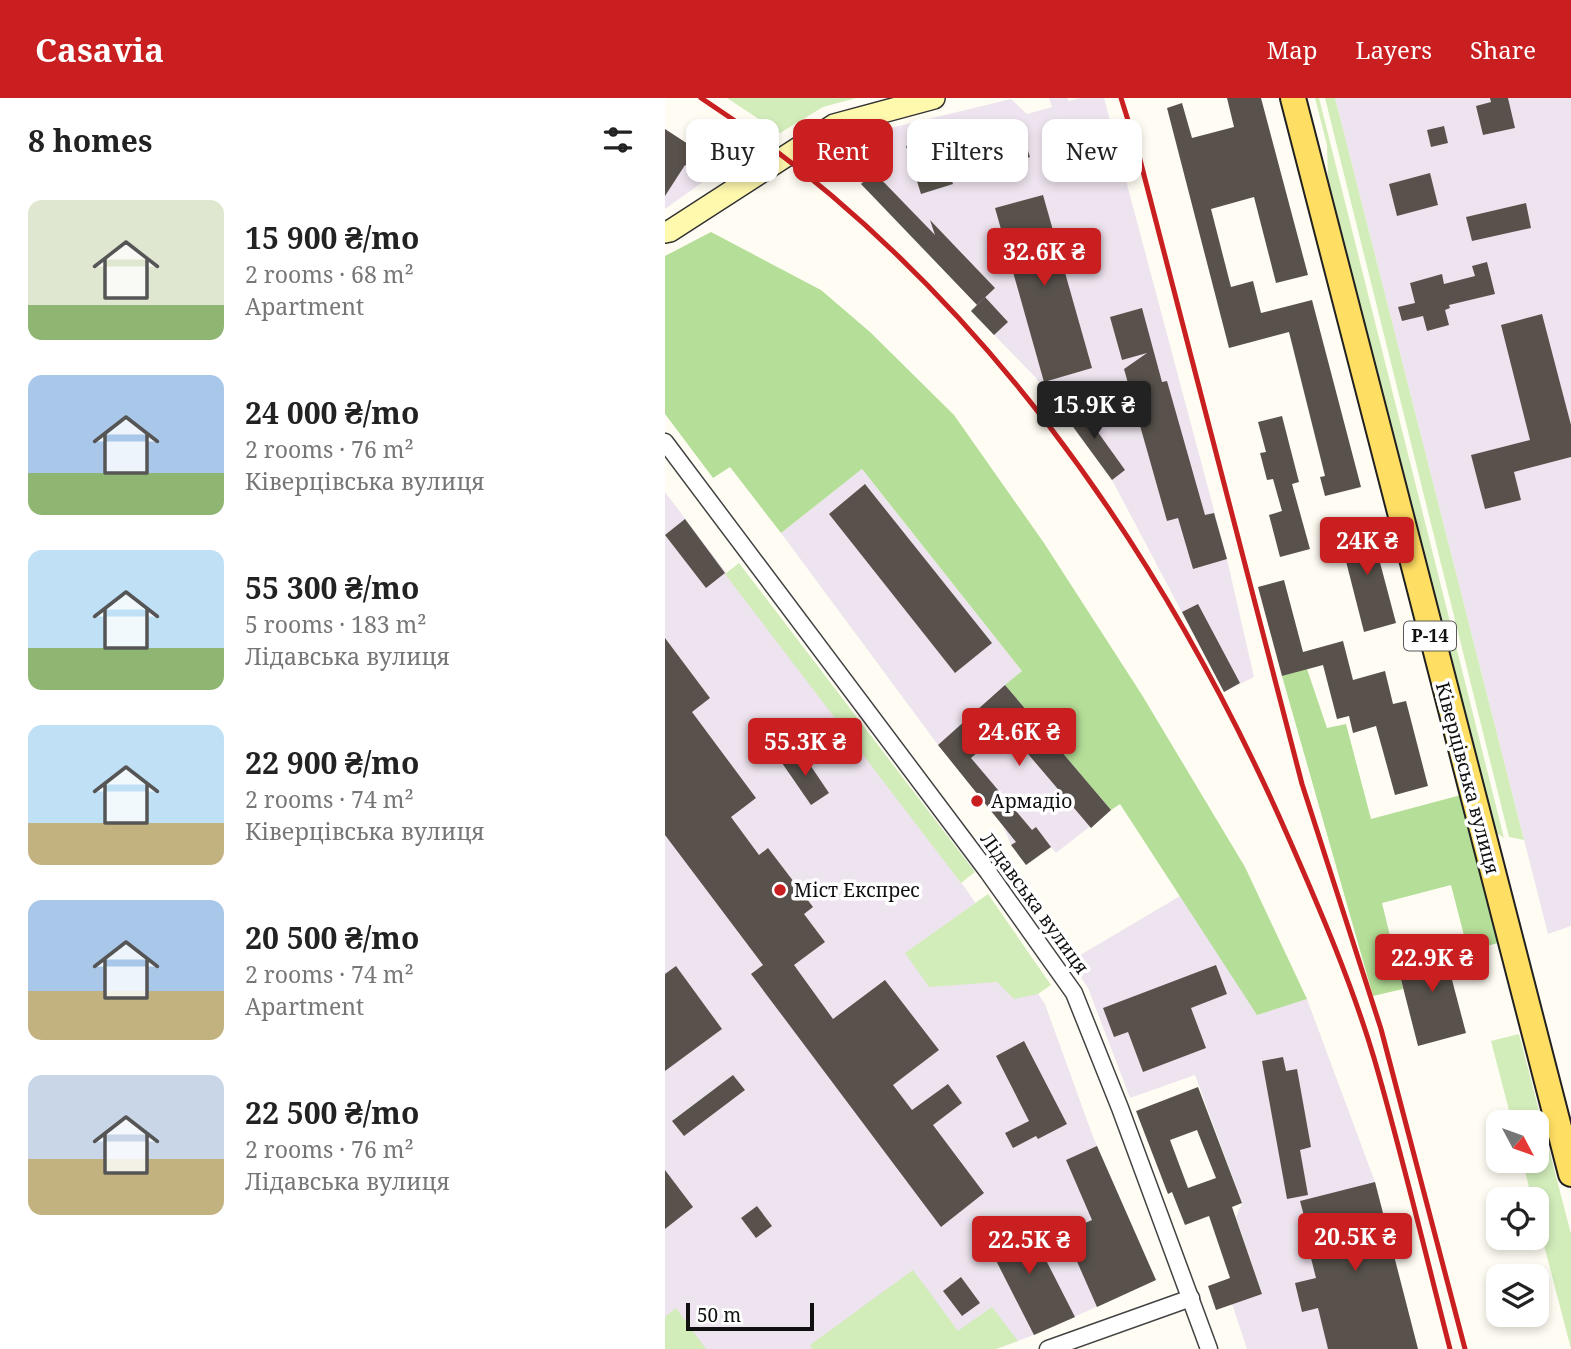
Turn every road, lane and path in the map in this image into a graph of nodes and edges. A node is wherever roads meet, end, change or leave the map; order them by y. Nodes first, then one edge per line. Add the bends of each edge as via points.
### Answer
1 (934, 98) edge
2 (1293, 98) edge
3 (665, 232) edge
4 (665, 442) edge
5 (1571, 1174) edge
6 (1191, 1298) junction
7 (1048, 1349) edge
8 (1209, 1349) edge

1 - 3 main road via 834,125
2 - 5 main road, Ківерцівська вулиця / Р-14
4 - 6 street, Лідавська вулиця via 1074,993
6 - 7 street
6 - 8 street, Лідавська вулиця

